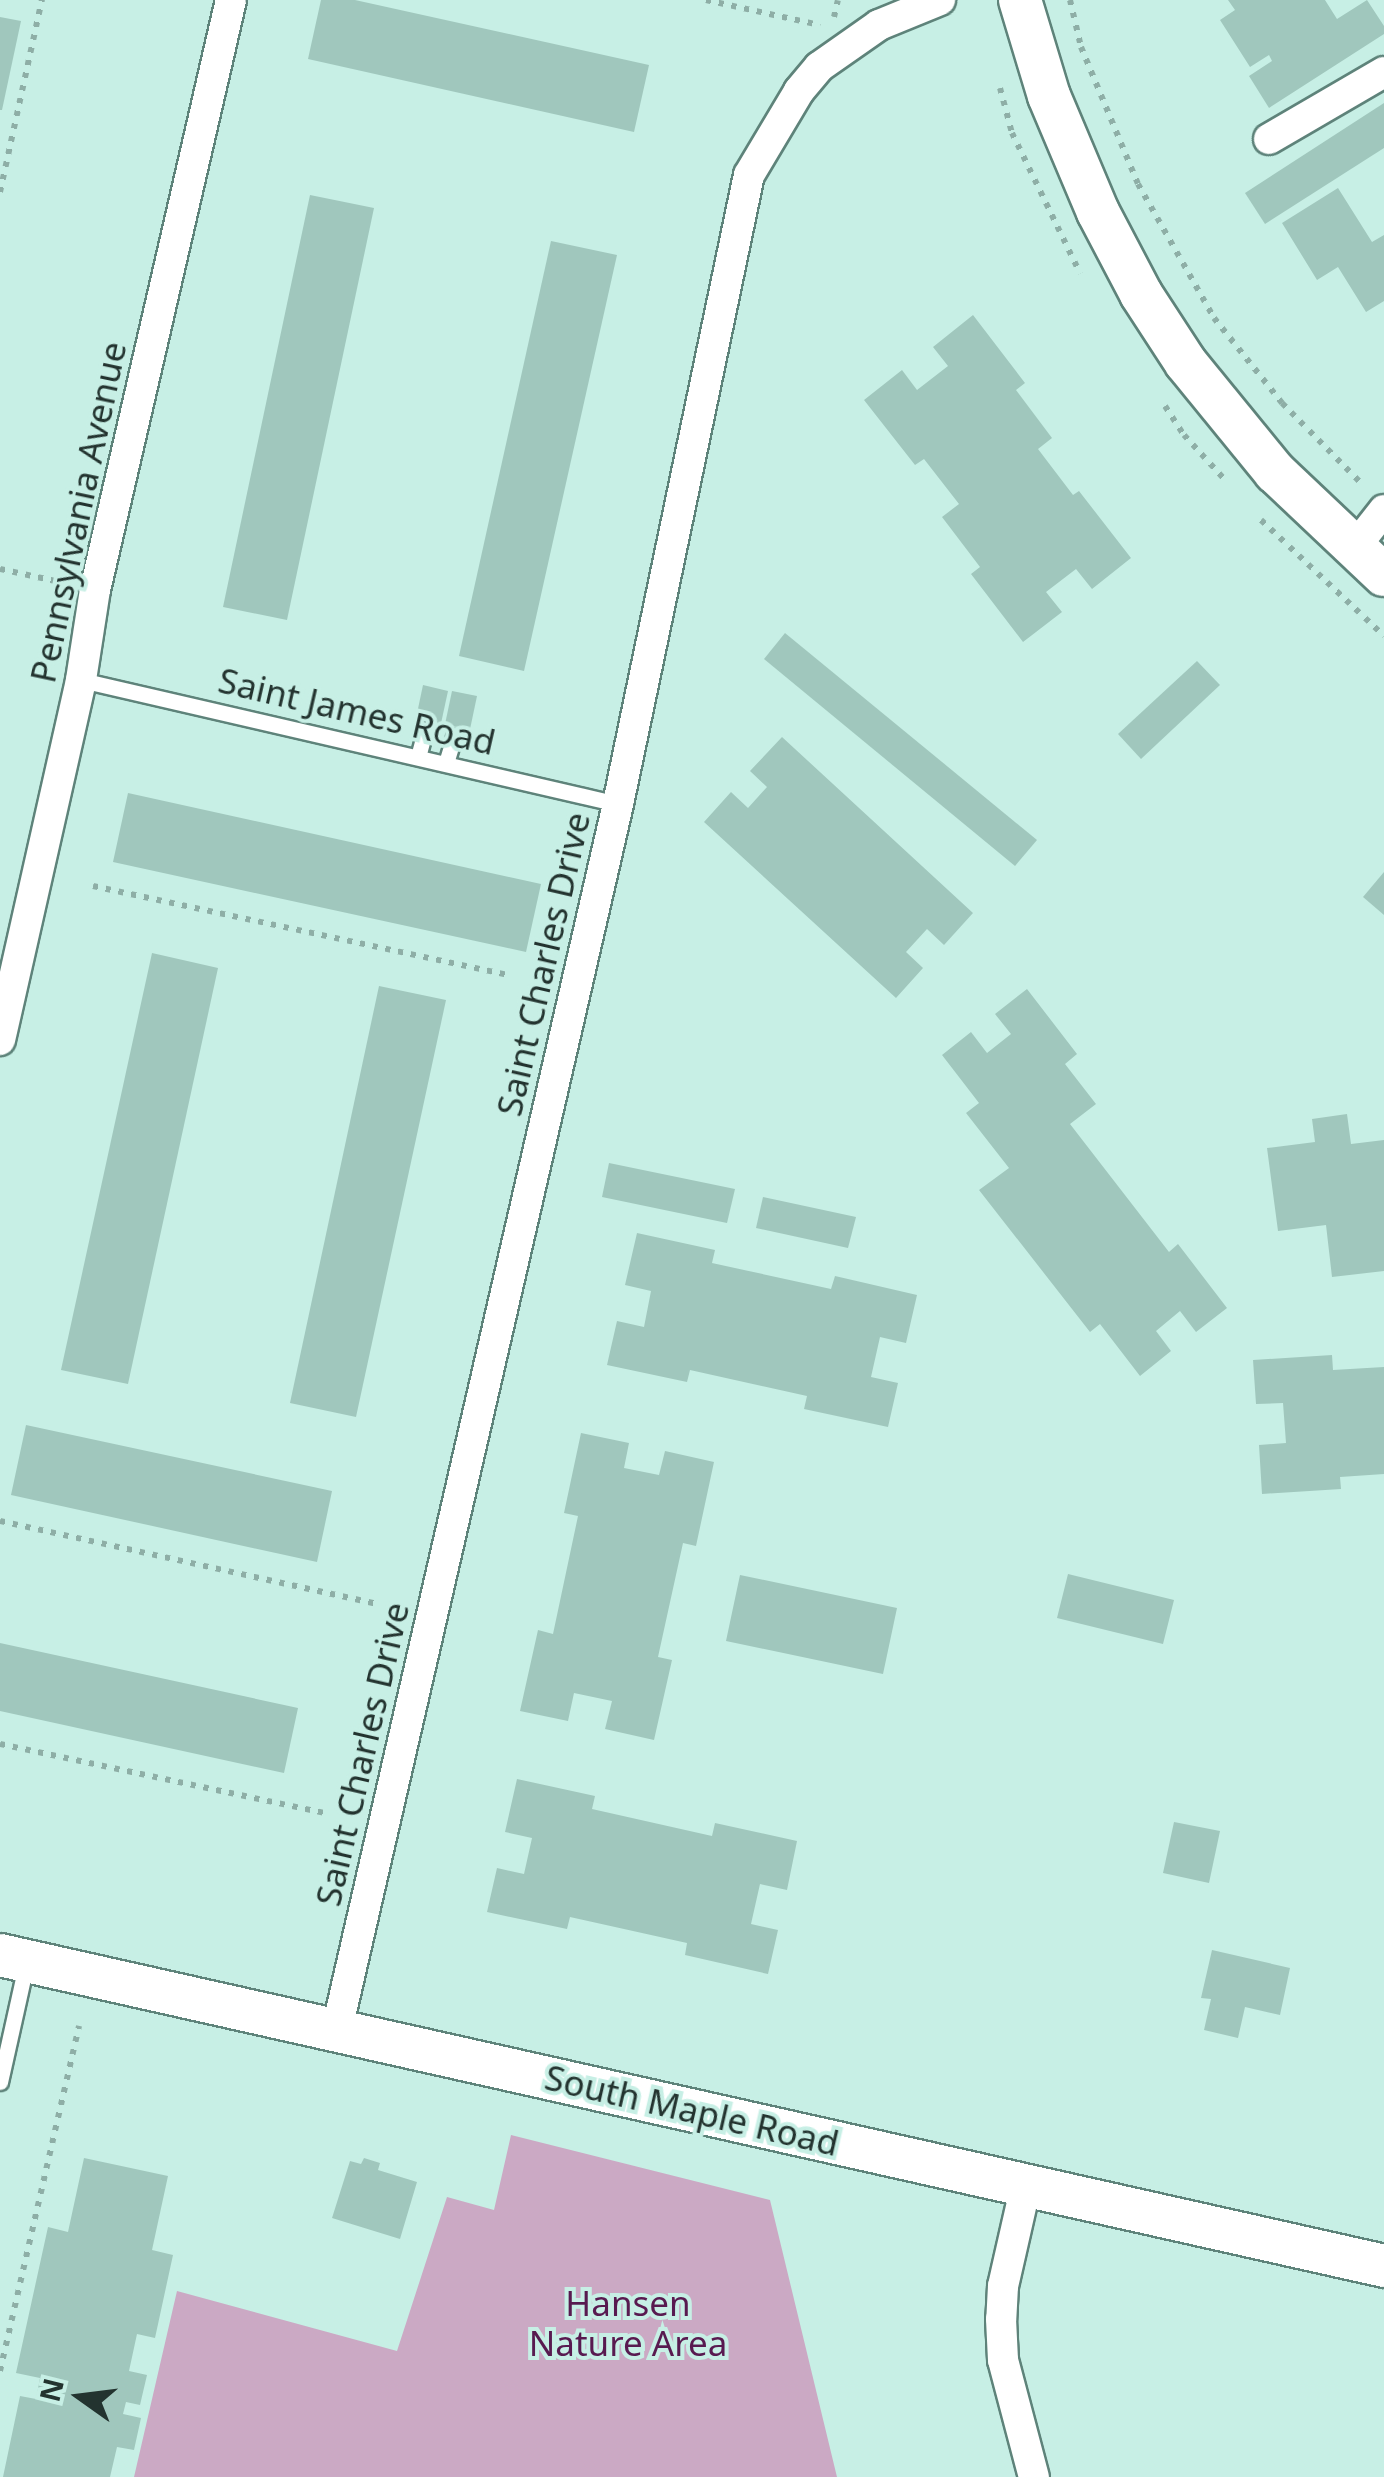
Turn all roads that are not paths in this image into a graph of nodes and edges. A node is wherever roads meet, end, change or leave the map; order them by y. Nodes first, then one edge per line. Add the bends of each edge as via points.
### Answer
1 (231, 0) edge
2 (940, 0) edge
3 (1020, 0) edge
4 (1384, 72) edge
5 (1269, 139) dead end
6 (1378, 501) edge
7 (1369, 561) edge
8 (80, 680) junction
9 (425, 730) dead end
10 (454, 736) dead end
11 (418, 756) junction
12 (446, 763) junction
13 (618, 804) junction
14 (0, 1040) edge
15 (14, 1958) edge
16 (338, 2030) junction
17 (0, 2082) edge
18 (1026, 2186) junction
19 (1384, 2266) edge
20 (1034, 2477) edge

1 - 8 street, Pennsylvania Avenue
2 - 13 street, Saint Charles Drive via 848,45 799,91 750,175
3 - 7 street via 1056,113 1141,294 1186,363 1275,472
4 - 5 street
6 - 7 street
8 - 11 lane, Saint James Road
8 - 14 street, Pennsylvania Avenue
9 - 11 lane
10 - 12 lane
11 - 12 lane, Saint James Road
12 - 13 lane, Saint James Road
13 - 16 street, Saint Charles Drive
15 - 16 street, South Maple Road
15 - 17 lane
16 - 18 street, South Maple Road
18 - 19 street, South Maple Road
18 - 20 street via 1001,2318 1004,2360

